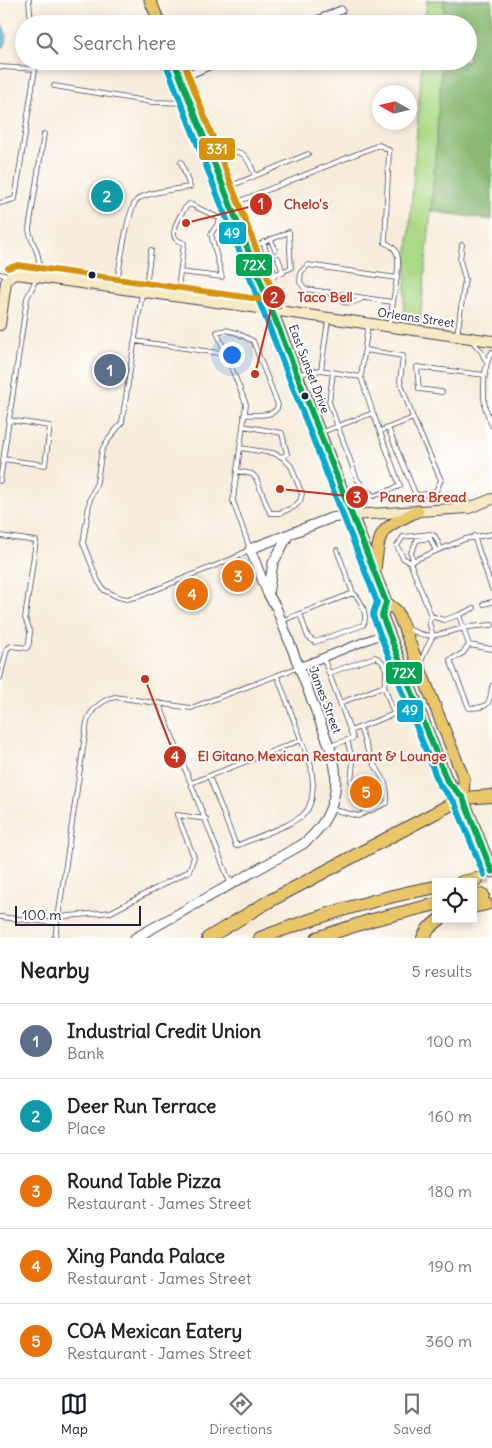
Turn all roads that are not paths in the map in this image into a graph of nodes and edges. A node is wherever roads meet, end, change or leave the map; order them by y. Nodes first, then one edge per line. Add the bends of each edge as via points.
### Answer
1 (29, 0) edge
2 (150, 0) edge
3 (341, 10) dead end
4 (30, 15) edge
5 (156, 15) edge
6 (329, 15) edge
7 (0, 67) edge
8 (15, 67) edge
9 (35, 70) edge
10 (178, 70) edge
11 (199, 70) edge
12 (181, 78) junction
13 (54, 86) dead end
14 (191, 103) junction
15 (44, 134) dead end
16 (308, 154) dead end
17 (212, 159) junction
18 (181, 162) dead end
19 (255, 176) junction
20 (224, 188) junction
21 (0, 203) edge
22 (230, 205) junction
23 (221, 219) junction
24 (271, 240) junction
25 (263, 242) junction
26 (462, 245) dead end
27 (248, 248) junction
28 (151, 250) dead end
29 (275, 250) dead end
30 (278, 258) dead end
31 (180, 272) junction
32 (284, 272) junction
33 (0, 274) edge
34 (11, 276) junction
35 (275, 276) junction
36 (37, 277) junction
37 (397, 278) junction
38 (260, 281) junction
39 (116, 288) junction
40 (144, 292) junction
41 (328, 292) junction
42 (177, 296) junction
43 (364, 298) junction
44 (392, 302) junction
45 (271, 310) junction
46 (328, 318) junction
47 (368, 324) junction
48 (0, 325) edge
49 (389, 326) junction
50 (457, 336) junction
51 (469, 338) junction
52 (492, 340) edge
53 (135, 341) junction
54 (365, 350) junction
55 (492, 352) edge
56 (226, 354) junction
57 (486, 361) junction
58 (320, 370) junction
59 (333, 373) junction
60 (297, 374) junction
61 (485, 376) junction
62 (362, 377) junction
63 (442, 392) dead end
64 (485, 392) junction
65 (492, 393) edge
66 (373, 413) junction
67 (244, 415) junction
68 (413, 418) junction
69 (9, 420) junction
70 (243, 426) junction
71 (337, 426) junction
72 (492, 426) edge
73 (388, 428) junction
74 (380, 431) junction
75 (320, 433) junction
76 (240, 448) junction
77 (282, 457) junction
78 (3, 459) junction
79 (237, 471) junction
80 (0, 481) edge
81 (492, 499) edge
82 (418, 511) junction
83 (352, 514) junction
84 (289, 534) junction
85 (492, 534) edge
86 (0, 536) edge
87 (474, 536) junction
88 (250, 549) junction
89 (337, 550) dead end
90 (438, 550) junction
91 (412, 562) junction
92 (374, 572) junction
93 (492, 590) edge
94 (268, 594) junction
95 (353, 594) junction
96 (386, 602) junction
97 (492, 602) edge
98 (484, 604) dead end
99 (474, 608) dead end
100 (300, 614) junction
101 (459, 615) junction
102 (431, 616) junction
103 (281, 621) junction
104 (403, 625) junction
105 (492, 625) edge
106 (464, 628) junction
107 (388, 632) junction
108 (434, 636) junction
109 (469, 645) junction
110 (492, 649) edge
111 (323, 657) junction
112 (299, 667) junction
113 (420, 670) junction
114 (329, 674) junction
115 (277, 675) junction
116 (0, 678) edge
117 (384, 686) junction
118 (492, 686) edge
119 (159, 703) junction
120 (340, 703) junction
121 (360, 727) junction
122 (350, 731) junction
123 (302, 740) junction
124 (347, 740) junction
125 (330, 746) junction
126 (209, 776) junction
127 (191, 784) junction
128 (492, 796) edge
129 (463, 798) junction
130 (331, 809) junction
131 (365, 813) junction
132 (206, 819) junction
133 (492, 872) edge
134 (231, 885) junction
135 (432, 888) edge
136 (432, 905) edge
137 (0, 917) edge
138 (58, 917) junction
139 (57, 923) junction
140 (435, 923) edge
141 (55, 938) edge
142 (135, 938) edge
143 (208, 938) edge
144 (260, 938) edge
145 (317, 938) edge
146 (422, 938) edge

1 - 4 lane
2 - 5 main road
3 - 6 street
7 - 8 lane
9 - 21 lane via 15,199
10 - 12 main road, East Sunset Drive
11 - 12 street
12 - 14 main road, East Sunset Drive
13 - 14 lane via 152,102
14 - 17 main road, East Sunset Drive
15 - 36 lane via 29,230 38,256
16 - 19 lane
17 - 19 lane via 231,151 241,153 249,160
17 - 20 main road, East Sunset Drive
18 - 39 lane via 190,186 136,200 130,212
19 - 20 lane
20 - 22 main road, East Sunset Drive
22 - 23 lane
22 - 27 main road, East Sunset Drive
22 - 37 lane via 379,145 389,150 385,243 396,251
23 - 31 lane via 211,234 222,277
23 - 31 lane via 189,204 180,214 174,235 184,243
24 - 25 lane
24 - 29 lane
24 - 32 lane via 289,232 291,268
25 - 27 lane
25 - 35 lane
26 - 50 lane via 460,260 465,279
27 - 38 main road, East Sunset Drive
28 - 40 lane
30 - 32 lane
31 - 42 lane
32 - 35 lane
33 - 34 lane
34 - 36 main road, Orleans Street
34 - 48 main road via 6,282
35 - 38 lane
36 - 39 main road, Orleans Street
36 - 69 lane via 27,298
37 - 41 lane via 308,265 301,272 300,282 305,289
37 - 44 lane
38 - 45 main road, East Sunset Drive
39 - 40 main road, Orleans Street
40 - 42 main road, Orleans Street
40 - 53 lane
41 - 43 lane
41 - 43 lane via 349,303
42 - 45 main road, Orleans Street
43 - 44 lane
44 - 49 lane
45 - 46 main road, Orleans Street
45 - 60 main road, East Sunset Drive
46 - 47 main road, Orleans Street
46 - 58 lane
47 - 49 main road, Orleans Street
47 - 54 lane
49 - 50 main road, Orleans Street
50 - 51 main road, Orleans Street
51 - 52 main road, Orleans Street
51 - 57 lane
53 - 56 lane
53 - 88 lane via 122,422 102,450 83,541 100,585 118,597 140,596
54 - 62 lane
54 - 68 lane via 403,356 400,381
55 - 57 lane
56 - 67 lane via 246,404
56 - 67 lane via 217,332 237,332 252,341 278,405 273,413
57 - 61 lane
58 - 59 lane
58 - 60 lane
59 - 62 lane
59 - 71 lane via 329,402
60 - 75 main road, East Sunset Drive
61 - 63 lane via 417,367 419,389
61 - 64 lane
62 - 66 lane
64 - 65 lane
64 - 72 lane via 485,407
66 - 71 lane
66 - 74 lane
67 - 70 lane
68 - 73 lane
68 - 73 lane via 441,480 435,493 415,493
69 - 78 lane
69 - 78 lane via 50,426 44,465
70 - 76 lane
70 - 77 lane via 282,433 287,454
71 - 74 lane via 358,479 374,496 400,486
71 - 75 lane
73 - 74 lane
75 - 83 main road, East Sunset Drive
76 - 77 lane
76 - 79 lane
77 - 79 lane via 291,466 302,494 294,507 280,513 270,513 252,474
78 - 80 lane
79 - 88 lane via 234,501
81 - 82 main road via 469,508
82 - 83 main road
82 - 92 main road via 382,532
83 - 84 street via 331,518
83 - 92 main road, East Sunset Drive
84 - 88 street
84 - 94 street via 273,563
85 - 87 lane
86 - 116 lane via 36,541 25,618 30,631 28,647 7,648
87 - 90 lane
87 - 93 lane
88 - 94 street, James Street
89 - 95 lane
90 - 91 lane
90 - 91 lane via 430,538 417,540 411,553
90 - 91 lane via 435,536 430,534 403,538 397,546 403,558
91 - 102 lane
92 - 96 main road, East Sunset Drive
94 - 103 street, James Street
95 - 100 lane
95 - 100 lane via 358,597 366,617 363,625 315,642 308,637
96 - 104 main road, East Sunset Drive via 397,611
96 - 107 main road, East Sunset Drive via 382,616
97 - 98 lane
99 - 101 lane
100 - 103 lane
101 - 102 lane via 444,620
101 - 106 lane
102 - 108 lane via 429,622
103 - 112 street, James Street
104 - 108 lane via 415,632
104 - 113 main road, East Sunset Drive
105 - 106 lane
106 - 108 lane
106 - 109 lane
107 - 111 street
107 - 129 main road, East Sunset Drive via 448,784
108 - 113 lane via 423,654
109 - 110 lane
109 - 118 lane via 463,653 450,660 469,708 487,705
111 - 112 street
111 - 114 lane
112 - 115 lane
112 - 125 street, James Street
113 - 129 main road, East Sunset Drive via 464,779
114 - 117 lane via 375,657 386,671
114 - 120 lane
115 - 119 lane via 191,708
115 - 123 lane
117 - 120 lane
117 - 121 lane via 394,714
119 - 127 lane
119 - 138 lane via 115,697 100,703 88,718
120 - 122 lane
121 - 122 lane
121 - 131 lane via 388,792 387,803
122 - 124 lane via 353,738
123 - 126 lane
123 - 126 lane via 313,778 308,809 287,825 236,846
124 - 125 lane
124 - 131 lane via 353,762 352,784
125 - 130 street, James Street via 337,777
126 - 127 lane
127 - 132 lane
128 - 129 highway
129 - 133 main road, East Sunset Drive
129 - 143 highway via 266,903
130 - 131 lane via 358,816
130 - 134 street, James Street via 318,830 303,844
132 - 134 lane
132 - 138 lane via 177,815 194,857 189,871 111,912
134 - 142 street, James Street
135 - 144 highway via 393,894 343,908
136 - 145 highway
137 - 139 lane
138 - 139 lane
139 - 141 lane
140 - 146 highway

